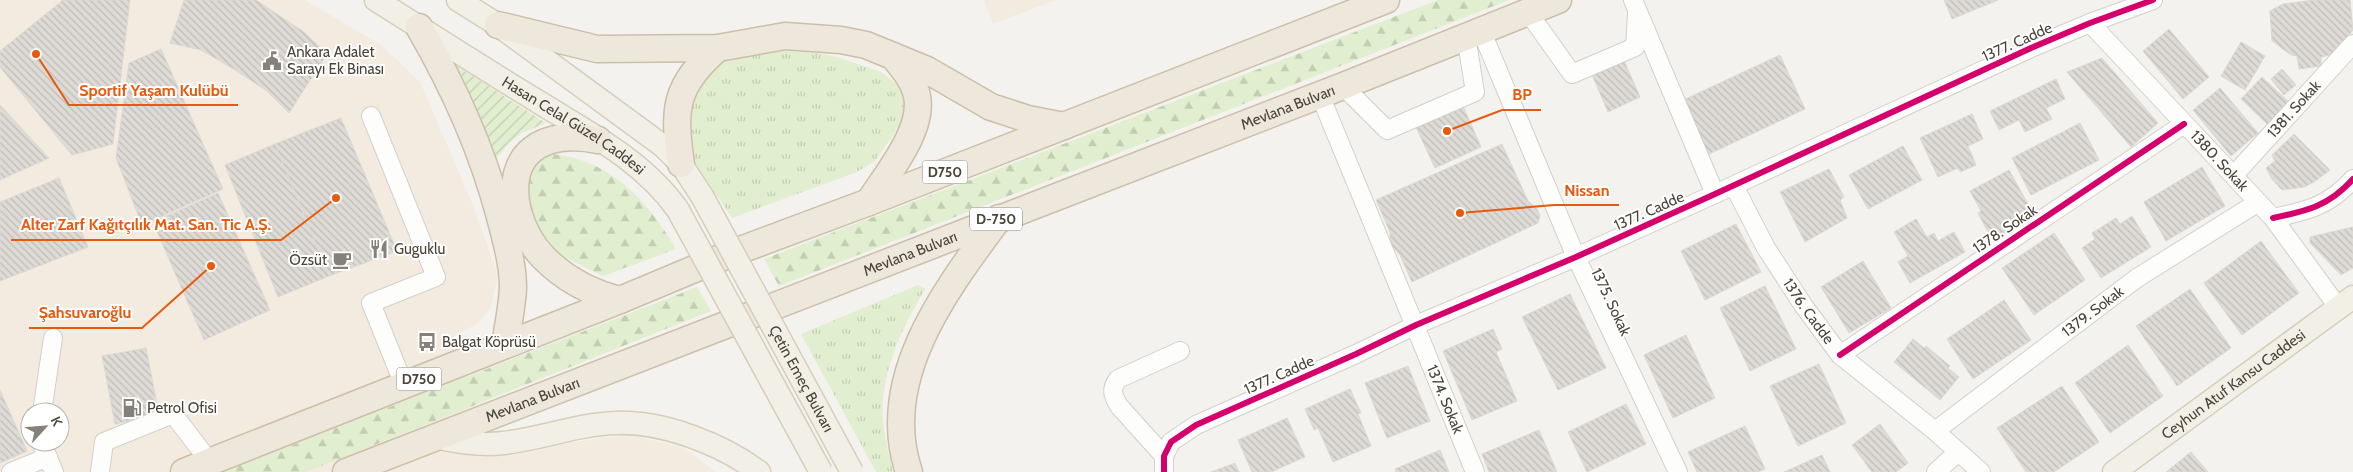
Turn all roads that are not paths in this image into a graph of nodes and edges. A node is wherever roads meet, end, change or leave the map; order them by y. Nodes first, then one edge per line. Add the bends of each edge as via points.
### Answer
1 (376, 0) edge
2 (458, 0) edge
3 (1386, 0) edge
4 (1558, 0) edge
5 (2153, 0) edge
6 (1635, 5) edge
7 (1528, 12) junction
8 (2090, 23) junction
9 (498, 25) junction
10 (419, 27) junction
11 (1473, 33) junction
12 (2353, 44) edge
13 (718, 48) junction
14 (890, 54) junction
15 (1331, 90) junction
16 (371, 116) dead end
17 (2184, 124) junction
18 (1064, 126) junction
19 (598, 140) junction
20 (682, 164) junction
21 (2234, 176) junction
22 (2353, 179) edge
23 (1734, 186) junction
24 (1715, 194) junction
25 (869, 202) junction
26 (2257, 203) junction
27 (999, 218) junction
28 (2273, 218) junction
29 (1576, 257) junction
30 (726, 295) joint
31 (620, 300) junction
32 (2346, 302) edge
33 (1416, 325) junction
34 (53, 338) dead end
35 (505, 345) junction
36 (1180, 351) dead end
37 (1840, 355) junction
38 (404, 385) junction
39 (43, 402) edge
40 (1935, 431) junction
41 (435, 437) junction
42 (1958, 452) junction
43 (48, 457) edge
44 (210, 462) junction
45 (1164, 464) edge
46 (11, 472) edge
47 (100, 472) edge
48 (184, 472) edge
49 (346, 472) edge
50 (759, 472) edge
51 (821, 472) edge
52 (852, 472) edge
53 (909, 472) edge
54 (1475, 472) edge
55 (1678, 472) edge
56 (1936, 472) edge
57 (1981, 472) edge
58 (2114, 472) edge

1 - 10 main road, Hasan Celal Güzel Caddesi
2 - 9 main road
3 - 18 highway, D750
4 - 7 highway, Mevlana Bulvarı / D-750
5 - 8 street, 1377. Cadde
6 - 7 street via 1635,46 1572,74
6 - 24 street
7 - 11 highway, Mevlana Bulvarı / D-750
8 - 17 street, 1380. Sokak
8 - 23 street, 1377. Cadde
9 - 13 highway via 597,49
9 - 20 main road via 663,146
10 - 19 main road, Hasan Celal Güzel Caddesi
10 - 35 highway via 452,87 493,191 512,271 512,304
11 - 15 highway, Mevlana Bulvarı / D-750
11 - 15 street via 1474,92 1387,130
11 - 29 street, 1375. Sokak
12 - 21 street, 1381. Sokak
13 - 14 highway via 768,38 804,36 866,45
13 - 20 highway via 692,73 679,100 676,118
14 - 18 highway via 926,70 991,107
14 - 25 highway via 910,78 916,91 917,116 902,151
15 - 27 highway, Mevlana Bulvarı / D-750
15 - 33 street, 1374. Sokak
16 - 38 street via 436,277 372,303
17 - 21 street, 1380. Sokak
17 - 37 street, 1378. Sokak
18 - 25 highway, D750
19 - 30 main road, Hasan Celal Güzel Caddesi, bridge via 657,183 678,210
19 - 31 highway via 564,137 547,140 533,148 520,164 514,187 516,202 527,235 544,258 582,288
20 - 52 main road, Çetin Emeç Bulvarı, bridge
21 - 26 street, 1380. Sokak
22 - 28 street via 2329,200 2310,210
23 - 24 street, 1377. Cadde
23 - 37 street, 1376. Cadde via 1772,256
24 - 29 street, 1377. Cadde
25 - 31 highway, D750 via 735,252
26 - 28 street, 1380. Sokak
26 - 40 street, 1379. Sokak via 2137,278
27 - 41 highway, Mevlana Bulvarı / D-750
27 - 53 highway via 942,299 912,360 902,421
28 - 32 street, 1380. Sokak
29 - 33 street, 1377. Cadde
29 - 55 street, 1375. Sokak
30 - 51 main road, Çetin Emeç Bulvarı, bridge
31 - 35 highway, D750
32 - 58 main road, Ceyhun Atuf Kansu Caddesi
33 - 45 street, 1377. Cadde via 1196,425 1171,442
33 - 54 street, 1374. Sokak
34 - 39 street
35 - 38 highway, D750
36 - 45 street via 1118,379 1113,388 1119,406
37 - 40 street, 1376. Cadde
38 - 44 highway, D750
40 - 42 street, 1376. Cadde
41 - 49 highway, Mevlana Bulvarı / D-750
41 - 50 main road via 470,444 503,443 599,424 635,424 696,437
42 - 56 street
42 - 57 street, 1376. Cadde
43 - 46 street
44 - 47 street via 173,414 104,442
44 - 48 highway, D750

